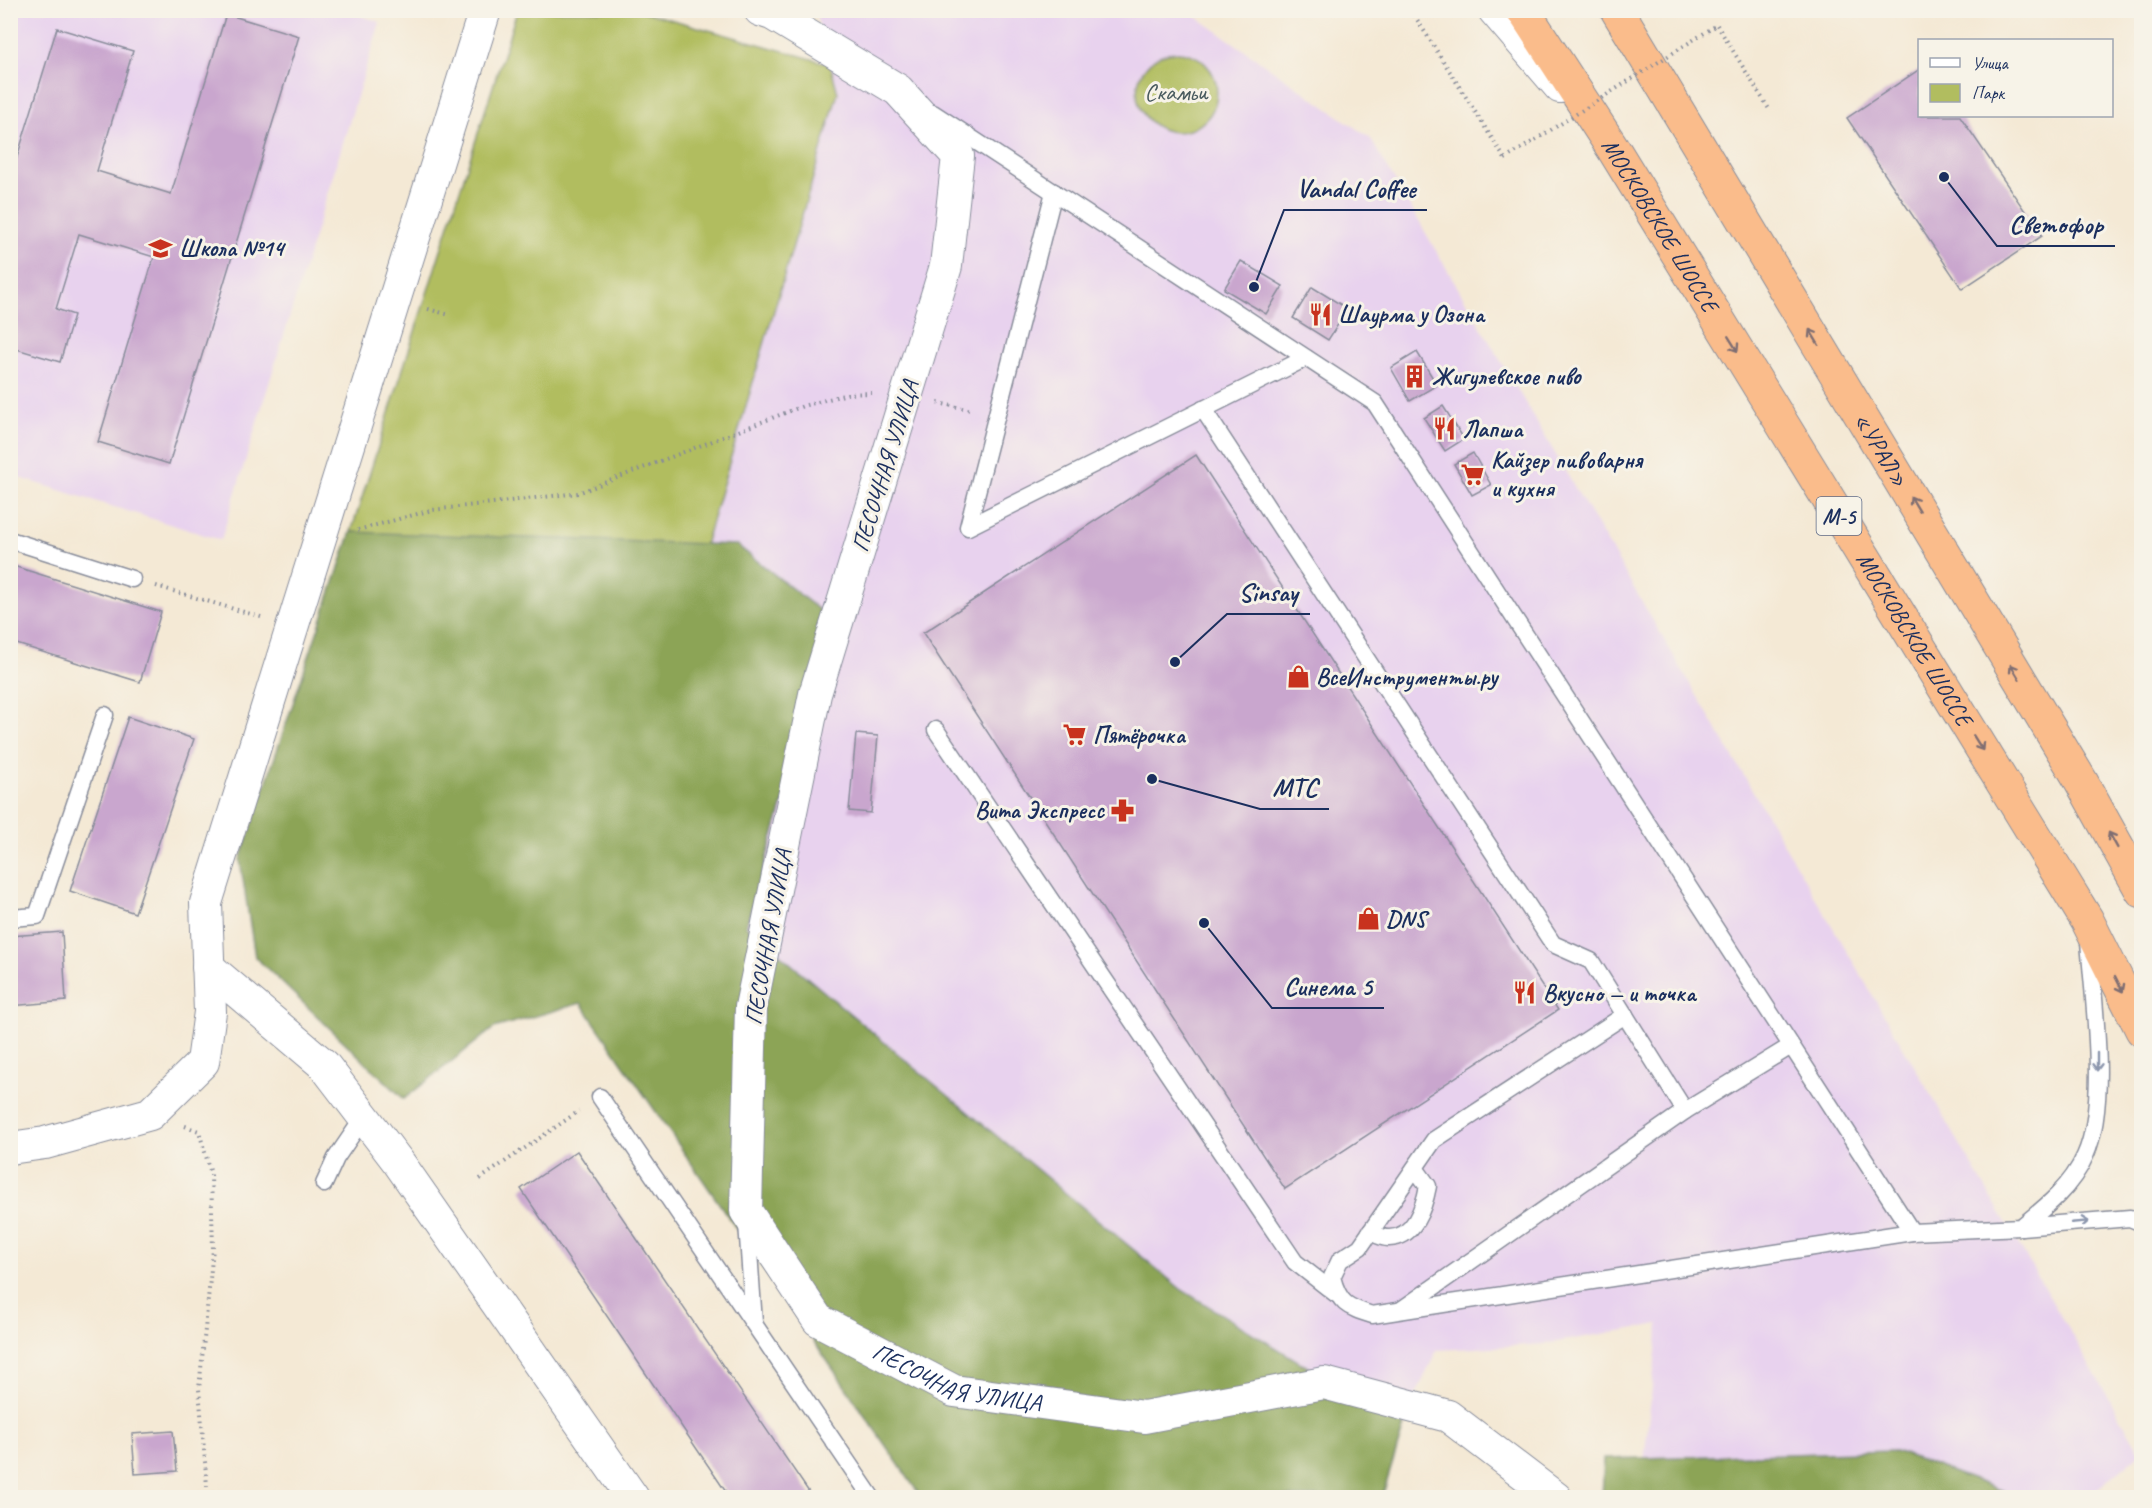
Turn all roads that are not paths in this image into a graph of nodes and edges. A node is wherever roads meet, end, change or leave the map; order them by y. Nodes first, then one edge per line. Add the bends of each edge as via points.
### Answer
1 (485, 10) edge
2 (760, 10) edge
3 (1494, 10) edge
4 (1523, 10) edge
5 (1617, 10) edge
6 (898, 90) junction
7 (1614, 150) junction
8 (1054, 192) junction
9 (1306, 358) junction
10 (1203, 409) junction
11 (10, 540) edge
12 (132, 579) road end
13 (105, 715) dead end
14 (936, 730) dead end
15 (2142, 891) edge
16 (10, 918) edge
17 (2087, 920) junction
18 (208, 967) junction
19 (1625, 1015) junction
20 (2142, 1030) edge
21 (1791, 1046) junction
22 (600, 1097) road end
23 (1685, 1111) junction
24 (364, 1117) junction
25 (10, 1148) edge
26 (1415, 1168) junction
27 (324, 1184) dead end
28 (746, 1211) junction
29 (2142, 1223) edge
30 (2021, 1227) junction
31 (1370, 1232) junction
32 (1912, 1232) junction
33 (1336, 1294) junction
34 (1398, 1311) junction
35 (754, 1324) junction
36 (633, 1497) edge
37 (872, 1497) edge
38 (1556, 1497) edge

1 - 18 street via 206,903
2 - 6 street, ПЕСОЧНАЯ УЛИЦА
3 - 7 street
4 - 7 highway, МОСКОВСКОЕ ШОССЕ / М-5
15 -> 5 highway, «УРАЛ» via 2074,771
6 - 8 lane
6 - 28 street, ПЕСОЧНАЯ УЛИЦА via 958,156 946,266 815,694 751,1007
7 -> 17 highway, МОСКОВСКОЕ ШОССЕ / М-5
8 - 9 lane
8 - 10 lane via 968,527
9 - 10 lane
9 - 21 lane via 1375,403
10 - 19 lane via 1553,944 1591,961
11 - 12 lane
13 - 16 lane via 37,916
14 - 33 lane via 1295,1262
17 -> 20 highway, МОСКОВСКОЕ ШОССЕ / М-5
17 -> 30 lane via 2097,1043 2097,1116 2085,1156 2058,1196
18 - 24 street via 324,1065
18 - 25 street via 210,1012 203,1062 150,1114 45,1143
19 - 23 lane
19 - 26 lane via 1434,1140
21 - 23 lane
21 - 32 lane
22 - 35 lane
23 - 34 lane
24 - 27 lane via 336,1158
24 - 36 street
26 - 31 lane
26 - 31 lane via 1428,1186 1425,1205 1414,1223 1403,1235 1387,1239
28 - 35 lane
28 - 38 street, ПЕСОЧНАЯ УЛИЦА via 818,1320 954,1391 1144,1417 1324,1383 1448,1416
30 -> 29 lane via 2130,1218
30 - 32 lane
31 - 33 lane via 1360,1247 1341,1260 1332,1277
32 - 34 lane
33 - 34 lane via 1349,1308 1372,1315
35 - 37 lane

